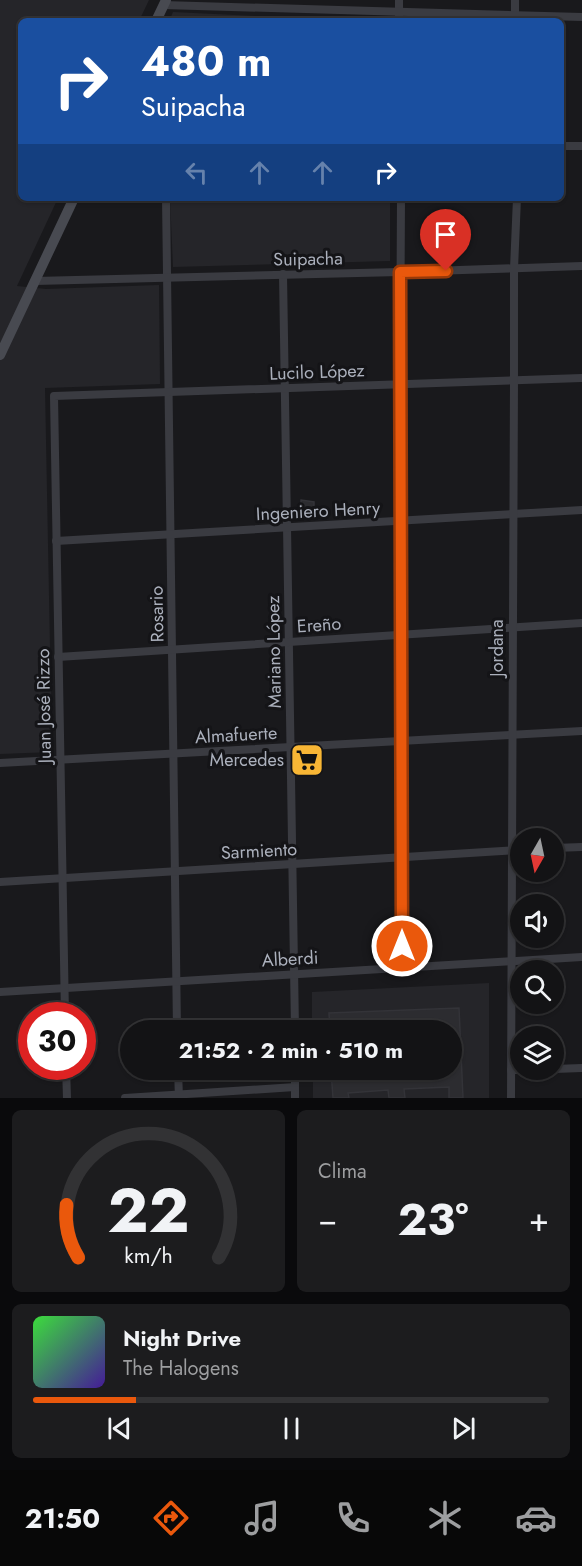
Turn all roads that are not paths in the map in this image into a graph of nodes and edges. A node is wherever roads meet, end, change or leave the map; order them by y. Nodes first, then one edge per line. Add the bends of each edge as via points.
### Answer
1 (399, 0) edge
2 (515, 0) edge
3 (165, 2) edge
4 (399, 12) junction
5 (582, 17) edge
6 (157, 18) edge
7 (399, 18) edge
8 (515, 18) edge
9 (564, 146) edge
10 (582, 146) edge
11 (73, 201) edge
12 (166, 201) edge
13 (401, 201) edge
14 (517, 201) edge
15 (582, 266) edge
16 (514, 268) junction
17 (400, 272) junction
18 (283, 274) junction
19 (167, 277) junction
20 (35, 281) junction
21 (0, 355) edge
22 (582, 378) edge
23 (514, 380) junction
24 (400, 384) junction
25 (285, 388) junction
26 (169, 392) junction
27 (54, 396) joint
28 (582, 510) edge
29 (513, 514) junction
30 (401, 521) junction
31 (287, 527) junction
32 (171, 534) junction
33 (56, 541) junction
34 (582, 623) edge
35 (513, 627) junction
36 (401, 634) junction
37 (289, 642) junction
38 (172, 650) junction
39 (58, 657) junction
40 (582, 731) edge
41 (512, 735) junction
42 (401, 741) junction
43 (290, 747) junction
44 (174, 753) junction
45 (60, 760) junction
46 (0, 763) edge
47 (515, 828) edge
48 (582, 847) edge
49 (564, 848) edge
50 (510, 851) edge
51 (402, 857) junction
52 (292, 864) junction
53 (176, 871) junction
54 (63, 878) junction
55 (0, 882) edge
56 (515, 882) edge
57 (582, 957) edge
58 (512, 960) edge
59 (540, 960) edge
60 (510, 962) edge
61 (402, 968) junction
62 (295, 974) junction
63 (176, 981) junction
64 (64, 988) junction
65 (0, 992) edge
66 (64, 1002) edge
67 (177, 1020) edge
68 (295, 1020) edge
69 (582, 1068) edge
70 (564, 1069) edge
71 (66, 1080) edge
72 (178, 1080) edge
73 (295, 1080) edge
74 (512, 1080) edge
75 (295, 1087) junction
76 (179, 1096) edge
77 (67, 1098) edge
78 (125, 1098) edge
79 (296, 1098) edge
80 (511, 1098) edge

1 - 4 street
2 - 8 street
3 - 4 street
3 - 6 main road
4 - 7 street
4 - 8 street
5 - 8 street
9 - 10 street
11 - 20 main road
12 - 19 street, Rosario
13 - 17 street
14 - 16 street, Jordana
15 - 16 street, Suipacha
16 - 17 street, Suipacha
16 - 23 street, Jordana
17 - 18 street, Suipacha
17 - 24 street
18 - 19 street, Suipacha
18 - 25 street, Mariano López
19 - 20 street, Suipacha
19 - 26 street, Rosario
20 - 21 main road
22 - 23 street, Lucilo López
23 - 24 street, Lucilo López
23 - 29 street, Jordana
24 - 25 street, Lucilo López
24 - 30 street
25 - 26 street, Lucilo López
25 - 31 street, Mariano López
26 - 27 street, Lucilo López
26 - 32 street, Rosario
27 - 33 street, Juan José Rizzo
28 - 29 street, Ingeniero Henry
29 - 30 street, Ingeniero Henry
29 - 35 street, Jordana
30 - 31 street, Ingeniero Henry
30 - 36 street
31 - 32 street, Ingeniero Henry
31 - 37 street, Mariano López
32 - 33 street, Ingeniero Henry
32 - 38 street, Rosario
33 - 39 street, Juan José Rizzo
34 - 35 street, Ereño
35 - 36 street, Ereño
35 - 41 street, Jordana
36 - 37 street, Ereño
36 - 42 street
37 - 38 street, Ereño
37 - 43 street, Mariano López
38 - 39 street, Ereño
38 - 44 street, Rosario
39 - 45 street, Juan José Rizzo
40 - 41 street, Almafuerte
41 - 42 street, Almafuerte
41 - 47 street, Jordana
42 - 43 street, Almafuerte
42 - 51 street
43 - 44 street, Almafuerte
43 - 52 street, Mariano López
44 - 45 street, Almafuerte
44 - 53 street, Rosario
45 - 46 street, Almafuerte
45 - 54 street, Juan José Rizzo
48 - 49 street
50 - 51 street, Sarmiento
51 - 52 street, Sarmiento
51 - 61 street
52 - 53 street, Sarmiento
52 - 62 street, Mariano López
53 - 54 street, Sarmiento
53 - 63 street, Rosario
54 - 55 street, Sarmiento
54 - 64 street, Juan José Rizzo
56 - 58 street, Jordana
57 - 59 street, Alberdi
60 - 61 street, Alberdi
61 - 62 street, Alberdi
62 - 63 street, Alberdi
62 - 68 street, Mariano López
63 - 64 street, Alberdi
63 - 67 street, Rosario
64 - 65 street, Alberdi
64 - 66 street, Juan José Rizzo
69 - 70 street
71 - 77 street
72 - 76 street
73 - 75 street
74 - 80 street, Jordana
75 - 76 street
75 - 79 street
76 - 78 street

